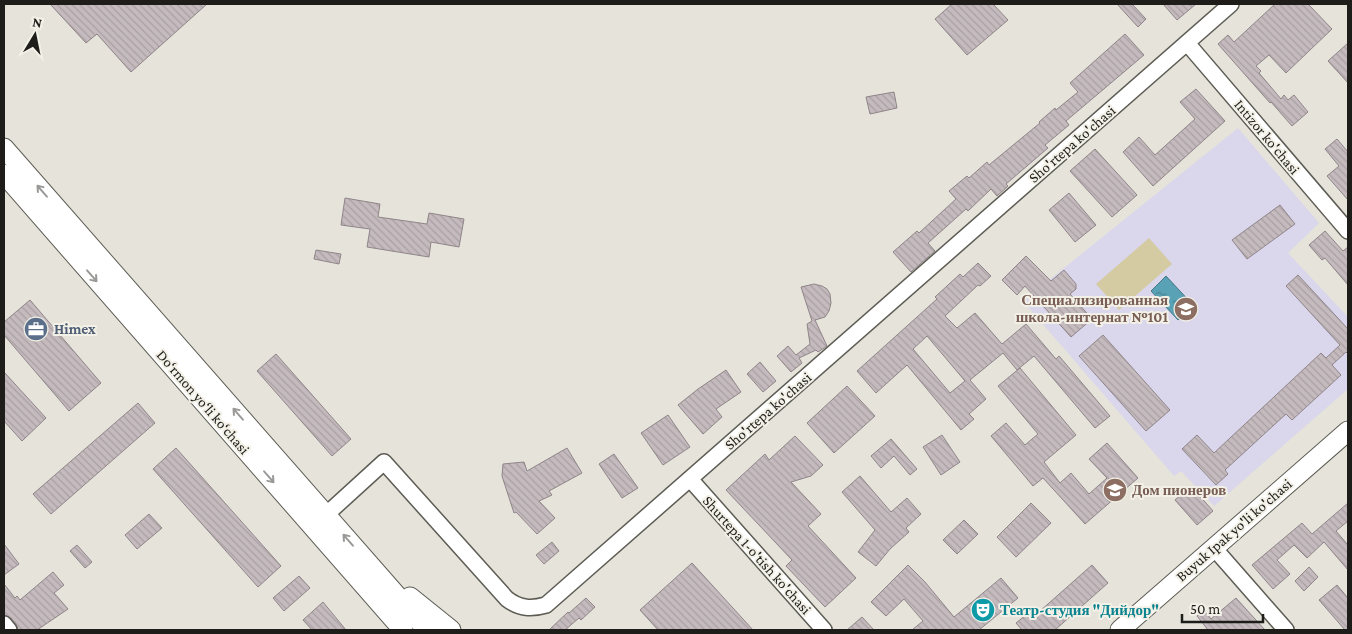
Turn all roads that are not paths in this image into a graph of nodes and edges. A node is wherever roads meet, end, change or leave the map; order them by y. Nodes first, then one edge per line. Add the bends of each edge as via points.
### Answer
1 (1231, 4) edge
2 (1187, 43) junction
3 (4, 148) edge
4 (4, 174) edge
5 (1348, 231) edge
6 (1348, 431) edge
7 (1348, 447) edge
8 (690, 479) junction
9 (319, 521) junction
10 (1218, 553) junction
11 (363, 571) junction
12 (4, 624) edge
13 (9, 630) edge
14 (388, 630) edge
15 (403, 630) edge
16 (428, 630) edge
17 (451, 630) edge
18 (824, 630) edge
19 (1120, 630) edge
20 (1139, 630) edge
21 (1286, 630) edge

1 - 2 street, Sho'rtepa ko'chasi
2 - 5 street, Intizor ko'chasi
2 - 8 street, Sho'rtepa ko'chasi
9 -> 3 main road, Do‘rmon yo‘li ko‘chasi
4 -> 9 main road, Do‘rmon yo‘li ko‘chasi
6 - 10 main road, Buyuk Ipak yo'li ko'chasi
7 - 10 main road, Buyuk Ipak yo'li ko'chasi
8 - 9 street, Sho'rtepa ko'chasi via 552,601 534,608 517,606 507,599 384,462
8 - 18 street, Shurtepa 1-o'tish ko'chasi
9 - 11 main road, Do‘rmon yo‘li ko‘chasi
10 - 19 main road, Buyuk Ipak yo'li ko'chasi
10 - 20 main road, Buyuk Ipak yo'li ko'chasi
10 - 21 street
11 - 14 main road
11 - 15 main road, Do‘rmon yo‘li ko‘chasi
11 - 16 main road, Do‘rmon yo‘li ko‘chasi
11 - 17 main road
12 - 13 street

